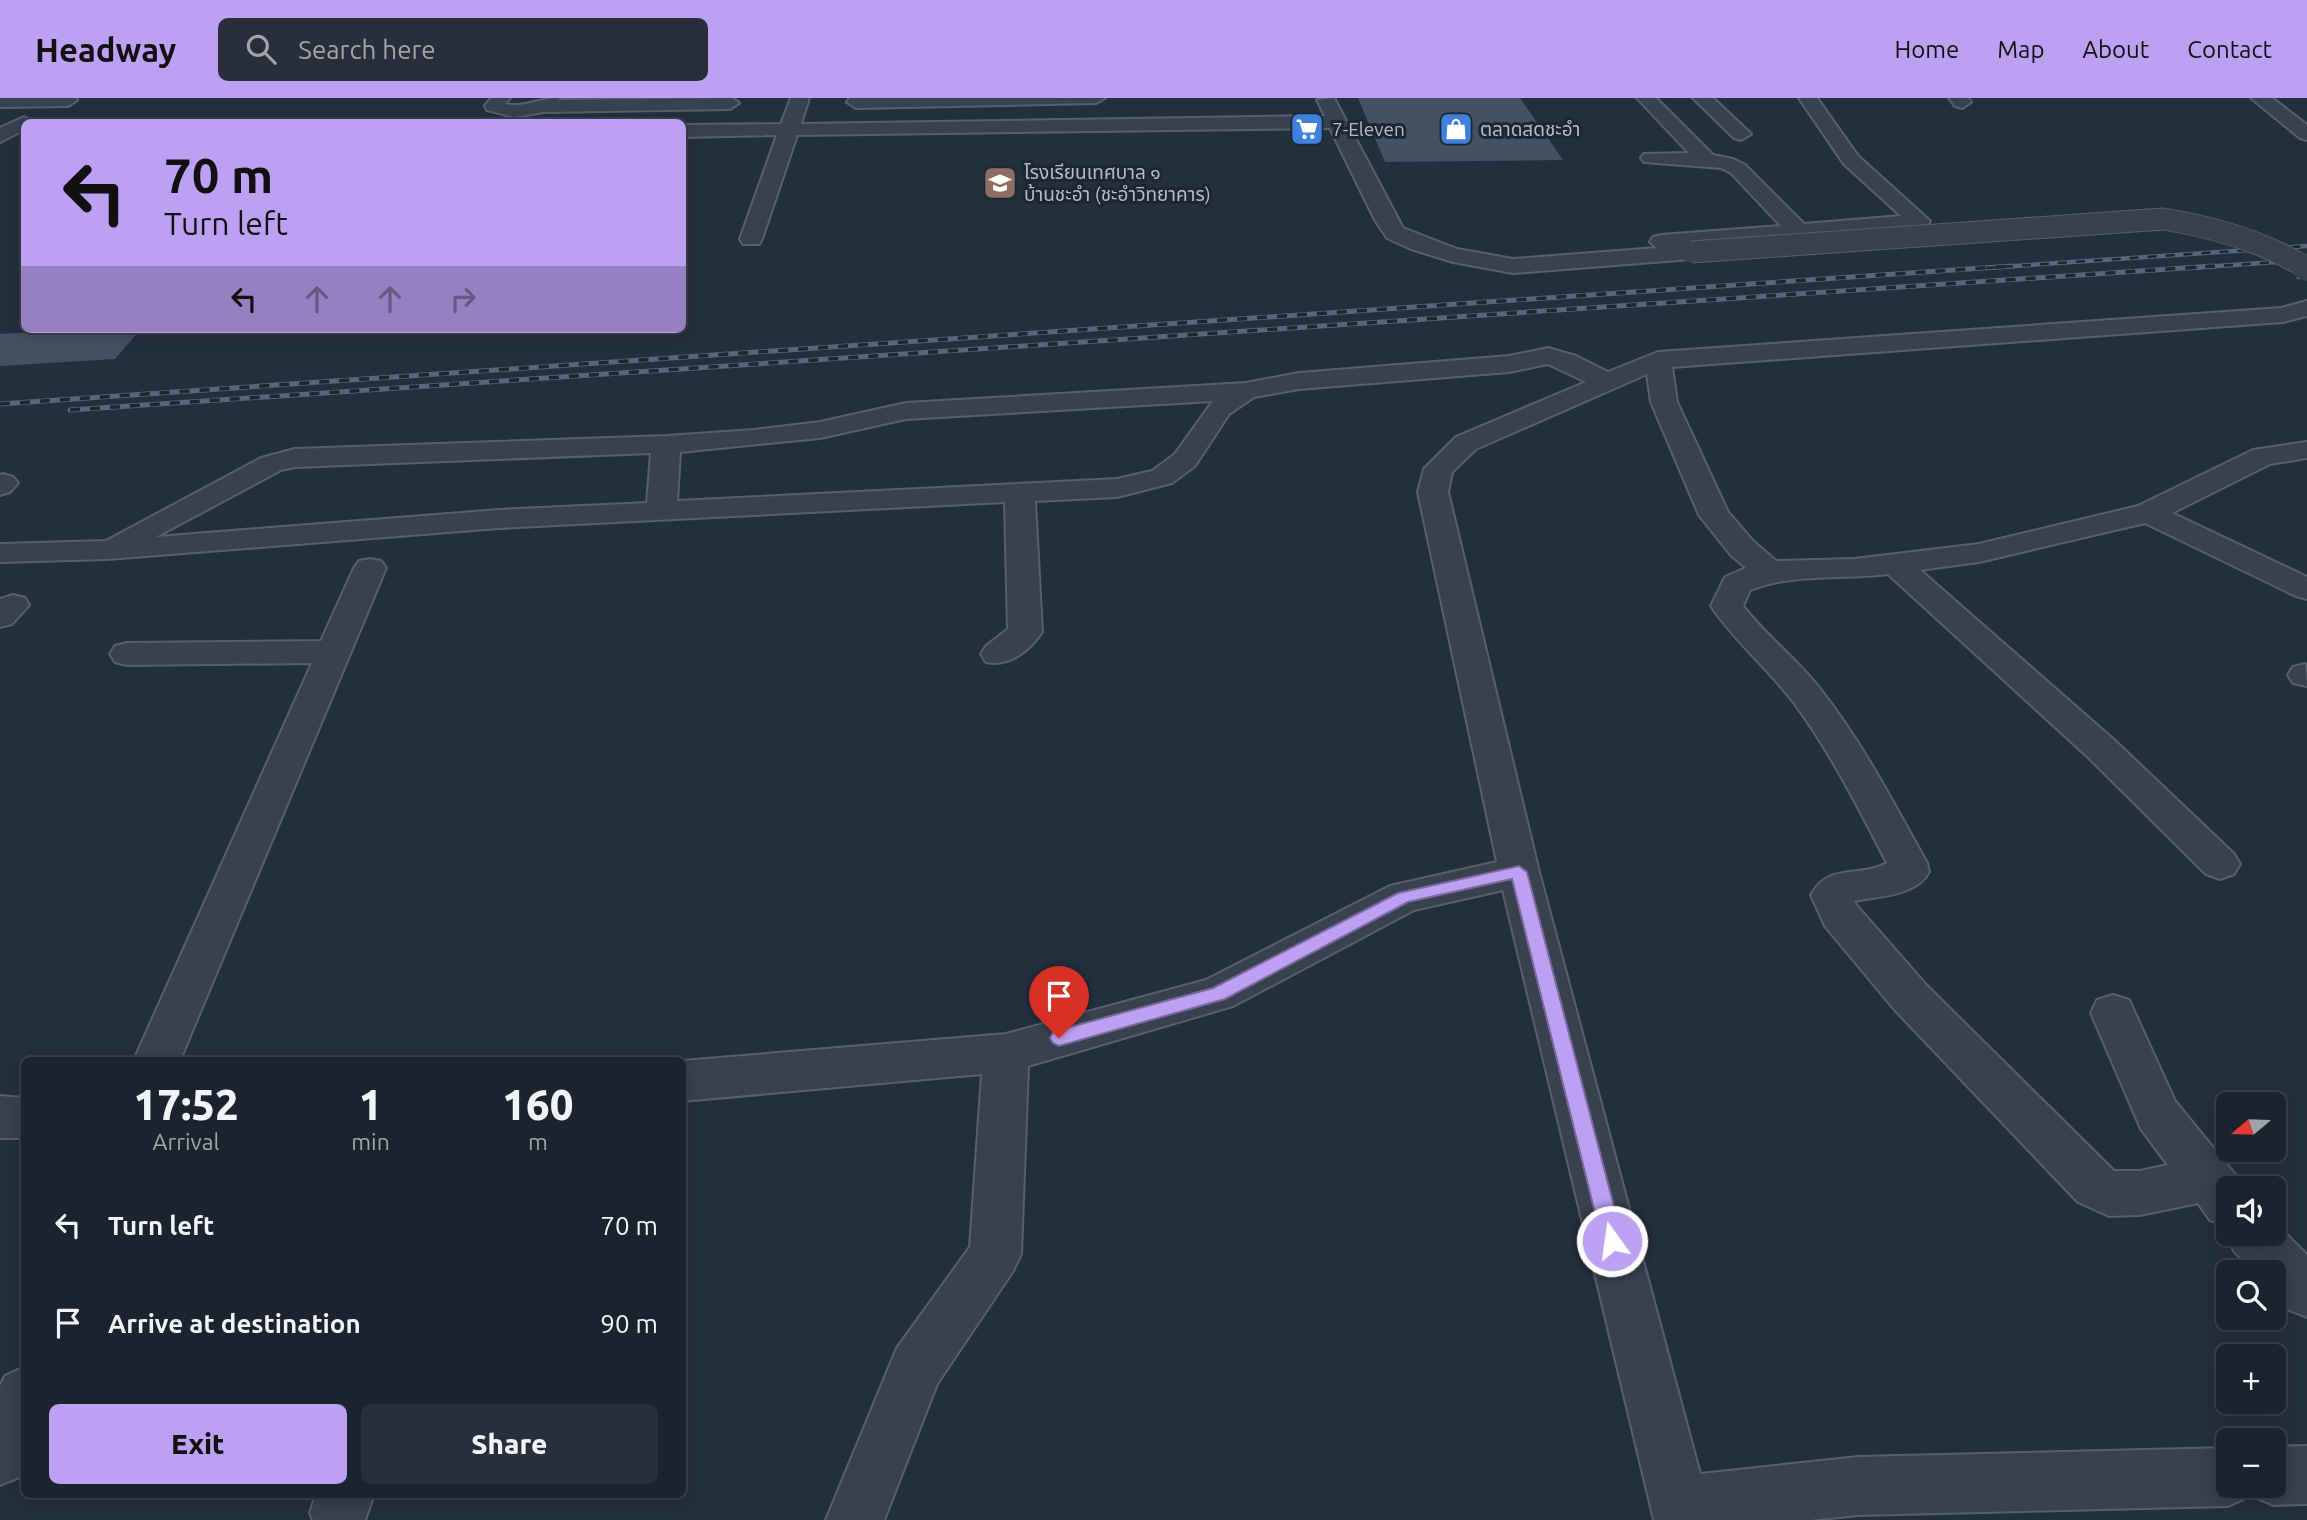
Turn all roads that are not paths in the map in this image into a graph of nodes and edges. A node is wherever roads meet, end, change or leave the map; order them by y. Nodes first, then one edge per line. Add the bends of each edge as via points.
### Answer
1 (1068, 98) edge
2 (1096, 98) edge
3 (1325, 98) edge
4 (1646, 98) edge
5 (1702, 98) edge
6 (1808, 98) edge
7 (2260, 98) edge
8 (72, 99) edge
9 (0, 101) edge
10 (798, 101) edge
11 (838, 102) dead end
12 (744, 103) dead end
13 (533, 109) edge
14 (496, 110) edge
15 (33, 119) edge
16 (1337, 122) junction
17 (21, 125) edge
18 (1068, 126) junction
19 (788, 129) junction
20 (686, 131) edge
21 (1741, 134) dead end
22 (2307, 134) edge
23 (0, 136) edge
24 (1651, 158) dead end
25 (1707, 160) junction
26 (1799, 231) junction
27 (751, 239) dead end
28 (1478, 261) junction
29 (2307, 268) edge
30 (2307, 308) edge
31 (1658, 360) junction
32 (1608, 383) junction
33 (1246, 391) junction
34 (666, 444) junction
35 (2307, 450) edge
36 (1020, 493) junction
37 (661, 511) junction
38 (2148, 513) junction
39 (108, 550) junction
40 (0, 553) edge
41 (1895, 564) junction
42 (370, 568) dead end
43 (1768, 571) junction
44 (2307, 589) edge
45 (332, 652) junction
46 (127, 654) dead end
47 (998, 654) dead end
48 (2220, 864) dead end
49 (1519, 872) junction
50 (2113, 1013) dead end
51 (1006, 1053) junction
52 (158, 1057) edge
53 (686, 1081) edge
54 (0, 1117) edge
55 (21, 1118) edge
56 (2216, 1188) edge
57 (2216, 1191) edge
58 (2263, 1246) edge
59 (2307, 1292) edge
60 (21, 1403) edge
61 (0, 1457) edge
62 (2307, 1475) edge
63 (2286, 1476) edge
64 (2216, 1477) edge
65 (1681, 1513) edge
66 (855, 1520) edge

1 - 2 street
1 - 11 street
1 - 18 street
3 - 16 street
4 - 25 street
5 - 21 street
6 - 26 street via 1851,160 1919,221
7 - 22 street
8 - 9 street
8 - 15 street
10 - 19 street
12 - 13 street
13 - 14 street
16 - 18 street
16 - 28 street via 1395,233
17 - 23 street
18 - 19 street
19 - 20 street
19 - 27 street
24 - 25 street
25 - 26 street via 1738,169
26 - 28 street
28 - 29 street, bridge via 1513,266 2163,219 2261,243
30 - 31 street via 2284,315
31 - 32 street
31 - 43 street via 1664,402 1714,515
32 - 33 street via 1567,360 1548,356 1509,364 1299,381
32 - 49 street via 1466,443 1438,469 1433,492
33 - 34 street via 906,411 820,430
33 - 36 street via 1219,409 1185,460 1163,477 1117,488
34 - 37 street
34 - 39 street via 295,458 271,464
35 - 38 street via 2263,456
36 - 37 street
36 - 47 street via 1025,632
37 - 39 street
38 - 41 street via 1979,553
38 - 44 street
39 - 40 street
41 - 43 street
41 - 48 street via 2115,759
42 - 45 street
43 - 57 street via 1736,584 1727,606 1739,625 1782,665 1831,729 1908,863 1909,872 1896,878 1837,889 1830,895 1840,915 1911,998 2095,1186 2109,1194
45 - 46 street
45 - 52 street
49 - 51 street via 1404,897 1218,993
49 - 65 street
50 - 56 street via 2158,1115
51 - 53 street
51 - 66 street via 995,1254 916,1367
54 - 55 street
58 - 59 street
60 - 61 street
62 - 63 street
64 - 65 street via 1858,1486

